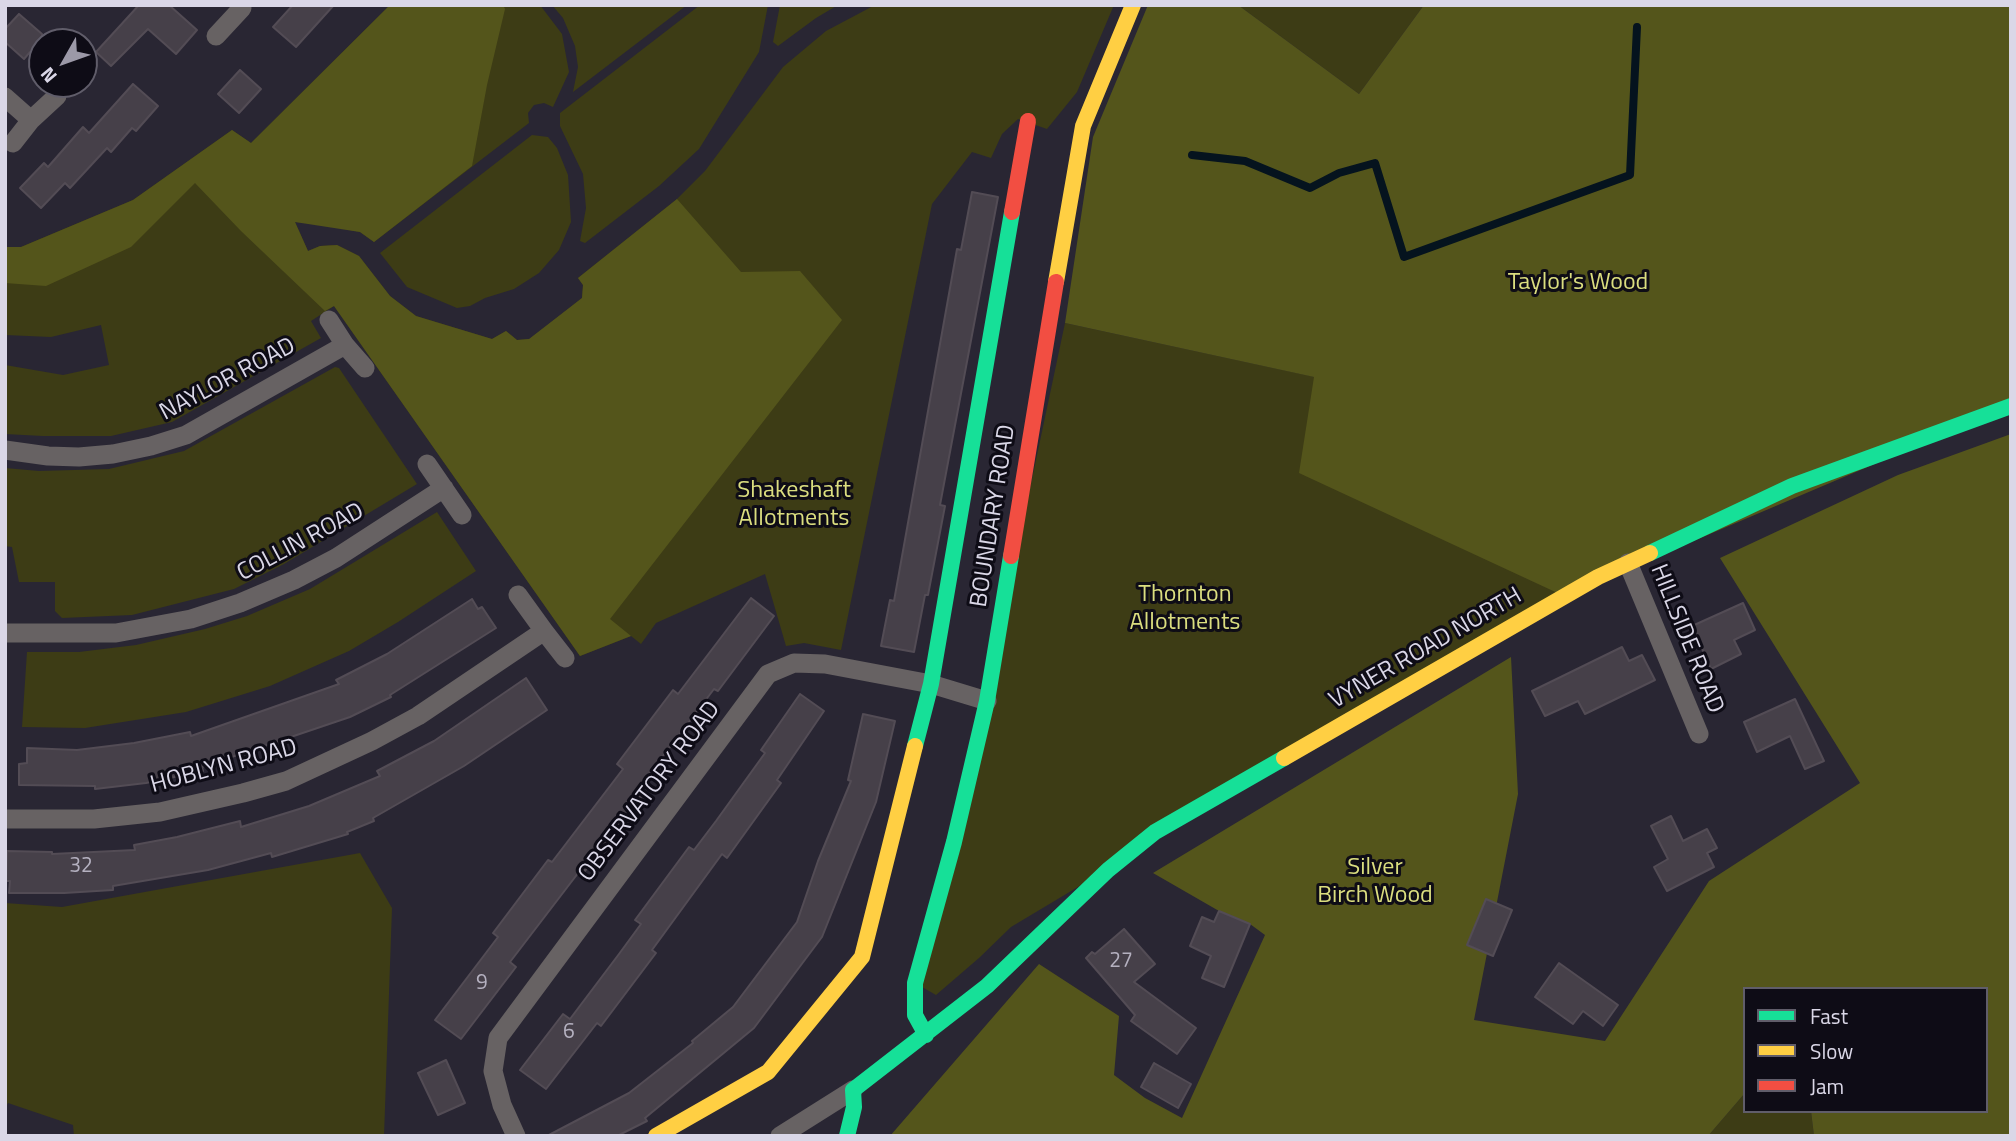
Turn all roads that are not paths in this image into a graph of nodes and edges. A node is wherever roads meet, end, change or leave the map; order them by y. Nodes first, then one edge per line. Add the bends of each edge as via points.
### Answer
1 (1133, 5) edge
2 (241, 6) edge
3 (216, 36) dead end
4 (5, 97) edge
5 (55, 98) edge
6 (31, 120) junction
7 (1028, 121) dead end
8 (13, 144) dead end
9 (329, 320) dead end
10 (345, 345) junction
11 (365, 368) dead end
12 (2011, 406) edge
13 (5, 450) edge
14 (426, 464) dead end
15 (444, 488) junction
16 (463, 515) dead end
17 (1628, 563) junction
18 (519, 594) dead end
19 (544, 631) junction
20 (5, 633) edge
21 (565, 658) dead end
22 (931, 684) junction
23 (987, 701) junction
24 (1699, 734) dead end
25 (5, 819) edge
26 (926, 1035) junction
27 (853, 1090) junction
28 (516, 1136) edge
29 (656, 1136) edge
30 (780, 1136) edge
31 (847, 1136) edge

1 - 23 street, BOUNDARY ROAD via 1083,126
2 - 3 street
4 - 6 street
5 - 6 street
6 - 8 street
7 - 22 street, BOUNDARY ROAD
9 - 10 street
10 - 11 street
10 - 13 street, NAYLOR ROAD via 186,435 113,454 79,457
12 - 17 street, VYNER ROAD NORTH via 1792,486
14 - 15 street
15 - 16 street
15 - 20 street, COLLIN ROAD via 335,558 228,607 117,633
17 - 24 street, HILLSIDE ROAD
17 - 26 street, VYNER ROAD NORTH via 1155,832 1108,870 987,986
18 - 19 street
19 - 21 street
19 - 25 street, HOBLYN ROAD via 418,716 286,781 160,812 94,819
22 - 23 street, OBSERVATORY ROAD
22 - 28 street, OBSERVATORY ROAD via 825,664 794,663 768,674 498,1038 492,1071
22 - 29 street, BOUNDARY ROAD via 863,957 768,1072
23 - 26 street, BOUNDARY ROAD via 915,983 915,1015
26 - 27 street, VYNER ROAD NORTH
27 - 30 street
27 - 31 street

